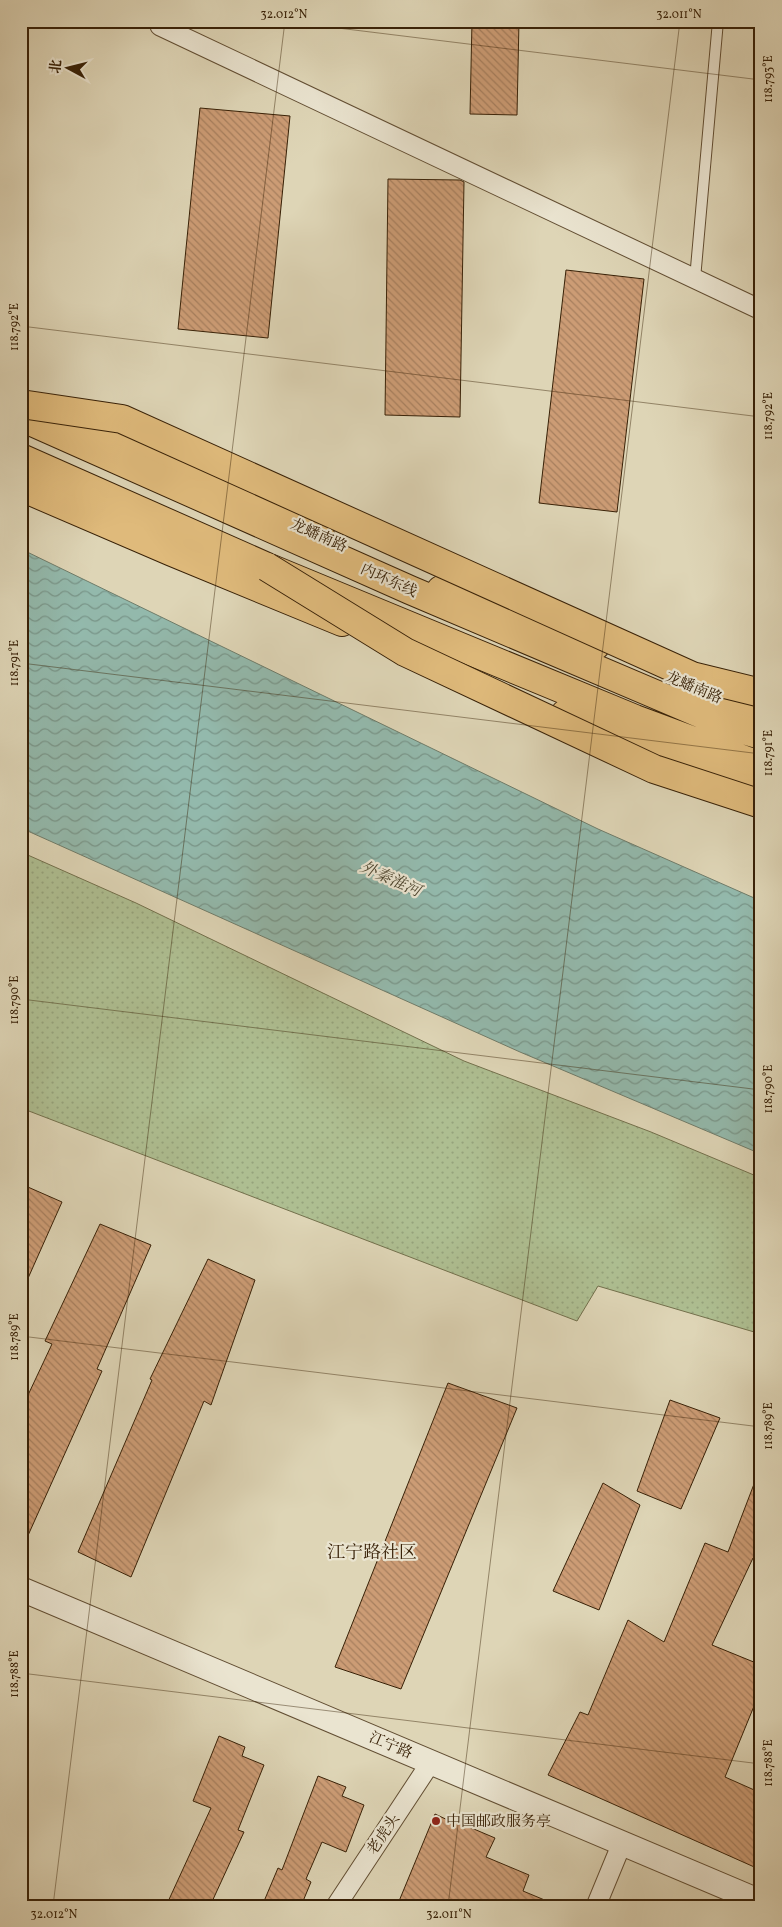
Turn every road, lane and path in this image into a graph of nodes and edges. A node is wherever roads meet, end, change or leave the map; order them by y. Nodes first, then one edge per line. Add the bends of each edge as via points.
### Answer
1 (160, 21) edge
2 (718, 21) edge
3 (695, 279) junction
4 (761, 310) edge
5 (21, 400) edge
6 (21, 404) edge
7 (21, 417) edge
8 (21, 458) edge
9 (21, 474) edge
10 (21, 487) edge
11 (92, 490) junction
12 (267, 567) junction
13 (761, 693) edge
14 (761, 714) edge
15 (761, 735) edge
16 (761, 766) edge
17 (761, 784) edge
18 (761, 804) edge
19 (21, 1589) edge
20 (431, 1762) junction
21 (622, 1843) junction
22 (750, 1901) edge
23 (336, 1906) edge
24 (596, 1906) edge

1 - 3 street via 160,26
2 - 3 lane
3 - 4 street
5 - 14 main road, 龙蟠南路 via 455,596 573,636
6 - 13 main road, bridge via 122,419 692,676
7 - 15 main road, 内环东线 via 419,594 730,726
8 - 11 main road
9 - 11 main road
10 - 17 main road via 676,760
11 - 12 main road
12 - 16 main road, bridge via 635,719
12 - 18 main road, bridge via 405,652 654,769
19 - 20 street, 江宁路
20 - 21 street, 江宁路
20 - 23 street, 老虎头
21 - 22 street, 江宁路
21 - 24 street

